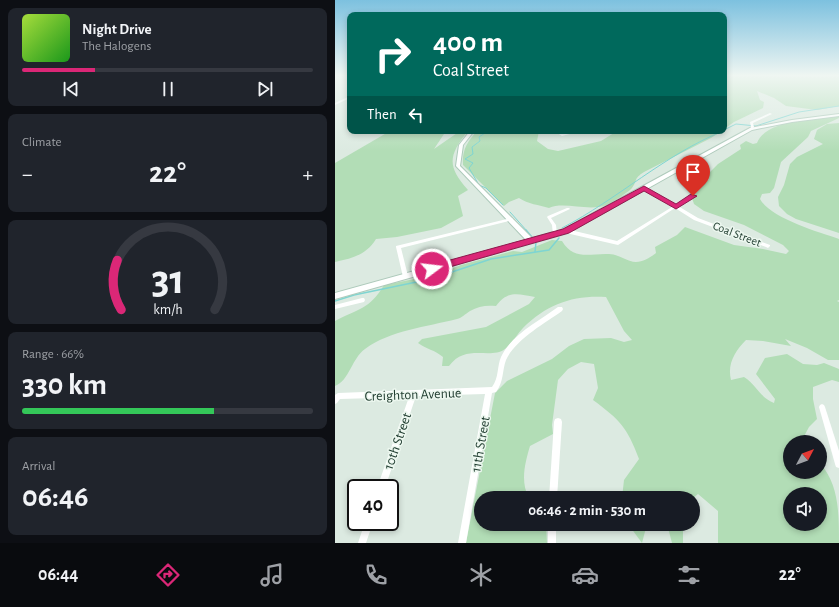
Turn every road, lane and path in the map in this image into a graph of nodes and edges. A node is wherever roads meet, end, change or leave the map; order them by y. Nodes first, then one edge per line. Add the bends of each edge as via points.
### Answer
1 (771, 114) dead end
2 (839, 115) edge
3 (751, 127) junction
4 (470, 134) edge
5 (644, 188) junction
6 (693, 196) dead end
7 (676, 207) junction
8 (568, 209) dead end
9 (511, 219) junction
10 (566, 231) junction
11 (555, 234) junction
12 (531, 241) junction
13 (768, 246) dead end
14 (405, 276) junction
15 (335, 296) edge
16 (362, 300) dead end
17 (335, 308) edge
18 (560, 309) dead end
19 (489, 392) junction
20 (413, 394) junction
21 (336, 398) edge
22 (822, 407) dead end
23 (558, 422) dead end
24 (839, 464) edge
25 (384, 479) edge
26 (553, 491) edge
27 (366, 531) edge
28 (552, 531) edge
29 (362, 543) edge
30 (463, 543) edge
31 (552, 543) edge

1 - 3 street
2 - 3 street
3 - 5 street
4 - 9 street via 461,145 458,166
5 - 7 street, Coal Street
5 - 10 street
6 - 7 street
7 - 10 street via 618,243
7 - 13 street, Coal Street via 696,219
8 - 11 street via 549,217 554,225
9 - 12 street
9 - 14 street via 398,248
10 - 11 street
11 - 12 street
12 - 14 street
14 - 15 street
16 - 17 street
18 - 19 street via 510,348 504,357 497,386
19 - 20 street, Creighton Avenue
19 - 30 street, 11th Street
20 - 21 street, Creighton Avenue
20 - 25 street, 10th Street
22 - 24 street
23 - 26 street
27 - 29 street
28 - 31 street

